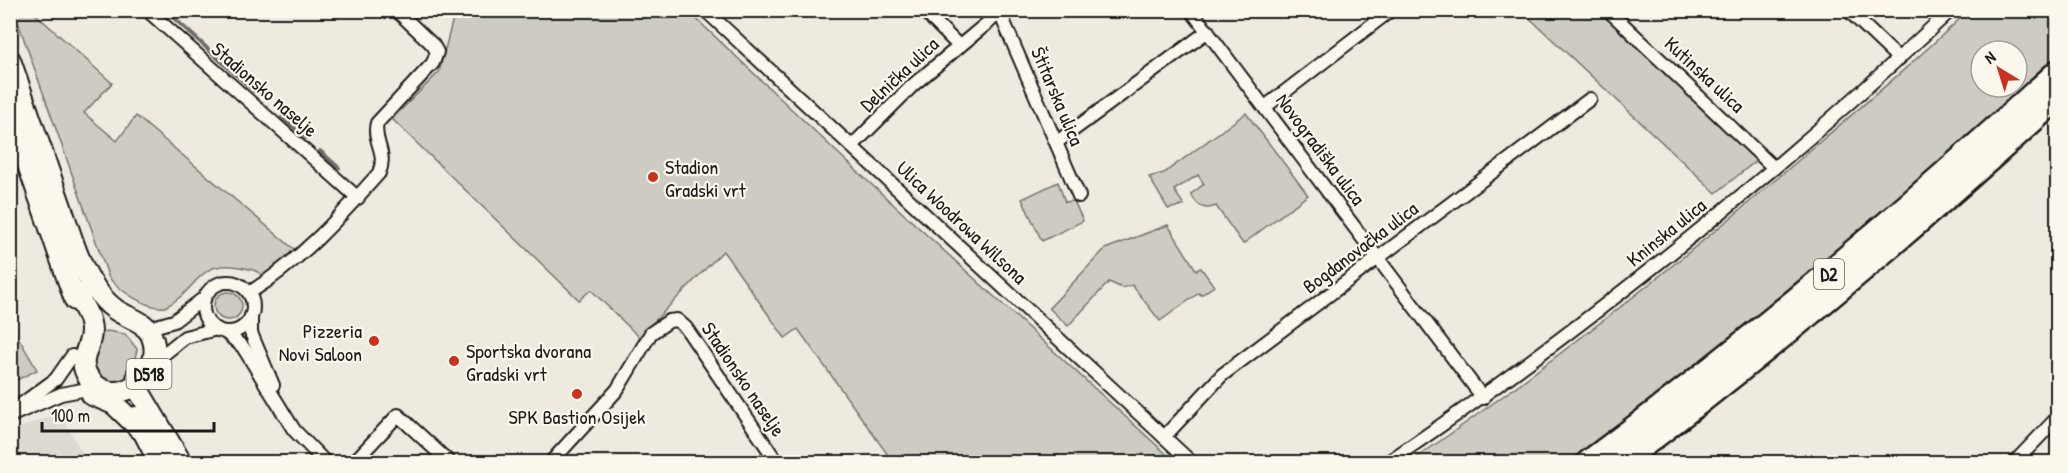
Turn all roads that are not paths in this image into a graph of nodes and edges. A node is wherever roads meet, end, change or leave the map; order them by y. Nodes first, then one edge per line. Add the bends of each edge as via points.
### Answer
1 (147, 10) edge
2 (396, 10) edge
3 (705, 10) edge
4 (923, 10) edge
5 (1191, 10) edge
6 (1391, 10) edge
7 (1608, 10) edge
8 (1848, 10) edge
9 (1951, 10) edge
10 (1001, 12) edge
11 (1208, 31) junction
12 (959, 46) junction
13 (1899, 59) junction
14 (10, 60) edge
15 (2058, 70) edge
16 (2058, 98) edge
17 (1590, 99) dead end
18 (1265, 107) junction
19 (10, 113) edge
20 (1057, 142) junction
21 (852, 146) junction
22 (1774, 168) junction
23 (1079, 196) dead end
24 (358, 198) junction
25 (1379, 258) junction
26 (82, 285) junction
27 (249, 292) junction
28 (204, 298) junction
29 (251, 316) junction
30 (132, 327) junction
31 (221, 330) junction
32 (85, 332) junction
33 (72, 356) junction
34 (146, 374) junction
35 (99, 389) junction
36 (1483, 398) junction
37 (278, 400) junction
38 (10, 414) edge
39 (2058, 417) edge
40 (140, 429) junction
41 (1164, 437) junction
42 (159, 462) edge
43 (181, 462) edge
44 (325, 462) edge
45 (354, 462) edge
46 (448, 462) edge
47 (550, 462) edge
48 (777, 462) edge
49 (1191, 462) edge
50 (1388, 462) edge
51 (1588, 462) edge
52 (1622, 462) edge
53 (2015, 462) edge

1 - 24 street, Stadionsko naselje
2 - 24 street via 437,52 433,63 377,123 383,164
3 - 21 street, Ulica Woodrowa Wilsona
4 - 12 street
5 - 11 street, Novogradiška ulica
6 - 18 street
7 - 22 street, Kutinska ulica
8 - 13 street
9 - 13 street, Kninska ulica
10 - 12 street, Delnička ulica
10 - 20 street, Štitarska ulica
11 - 18 street, Novogradiška ulica
11 - 20 street
12 - 21 street, Delnička ulica
13 - 22 street, Kninska ulica
14 - 26 main road, D518 via 76,248
15 - 51 highway, D2 via 1926,191 1780,315
16 - 52 highway, D2 via 1866,268
17 - 25 street, Bogdanovačka ulica
18 - 25 street, Novogradiška ulica
19 - 26 main road, D518
20 - 23 street, Štitarska ulica
21 - 41 street, Ulica Woodrowa Wilsona
22 - 36 street, Kninska ulica via 1665,259
24 - 27 street via 283,271
25 - 36 street, Novogradiška ulica
25 - 41 street, Bogdanovačka ulica via 1217,380
26 - 30 main road, D518 via 97,304
26 - 30 main road, D518 via 135,318
26 - 32 main road, D518
27 - 28 street via 228,281 213,286
27 - 29 street
28 - 30 street via 174,321
28 - 31 street via 206,320
29 - 31 street via 240,328
29 - 37 street via 251,333
30 - 32 main road
30 - 34 main road, D518 via 144,343
30 - 34 main road, D518 via 154,344
31 - 34 street via 185,337
31 - 37 street via 243,347
32 - 33 main road
32 - 35 main road, D518 via 83,361
33 - 35 main road, D518 via 74,372
33 - 38 street via 56,379
34 - 35 main road, D518
34 - 43 main road, D518 via 157,418
35 - 38 street via 46,399
35 - 40 main road, D518
35 - 40 main road, D518 via 127,403
36 - 50 street, Kninska ulica
37 - 44 street via 294,430
39 - 53 street
40 - 42 main road, D518
41 - 49 street, Ulica Woodrowa Wilsona
45 - 46 street via 398,416
47 - 48 street, Stadionsko naselje via 616,390 651,333 677,320

